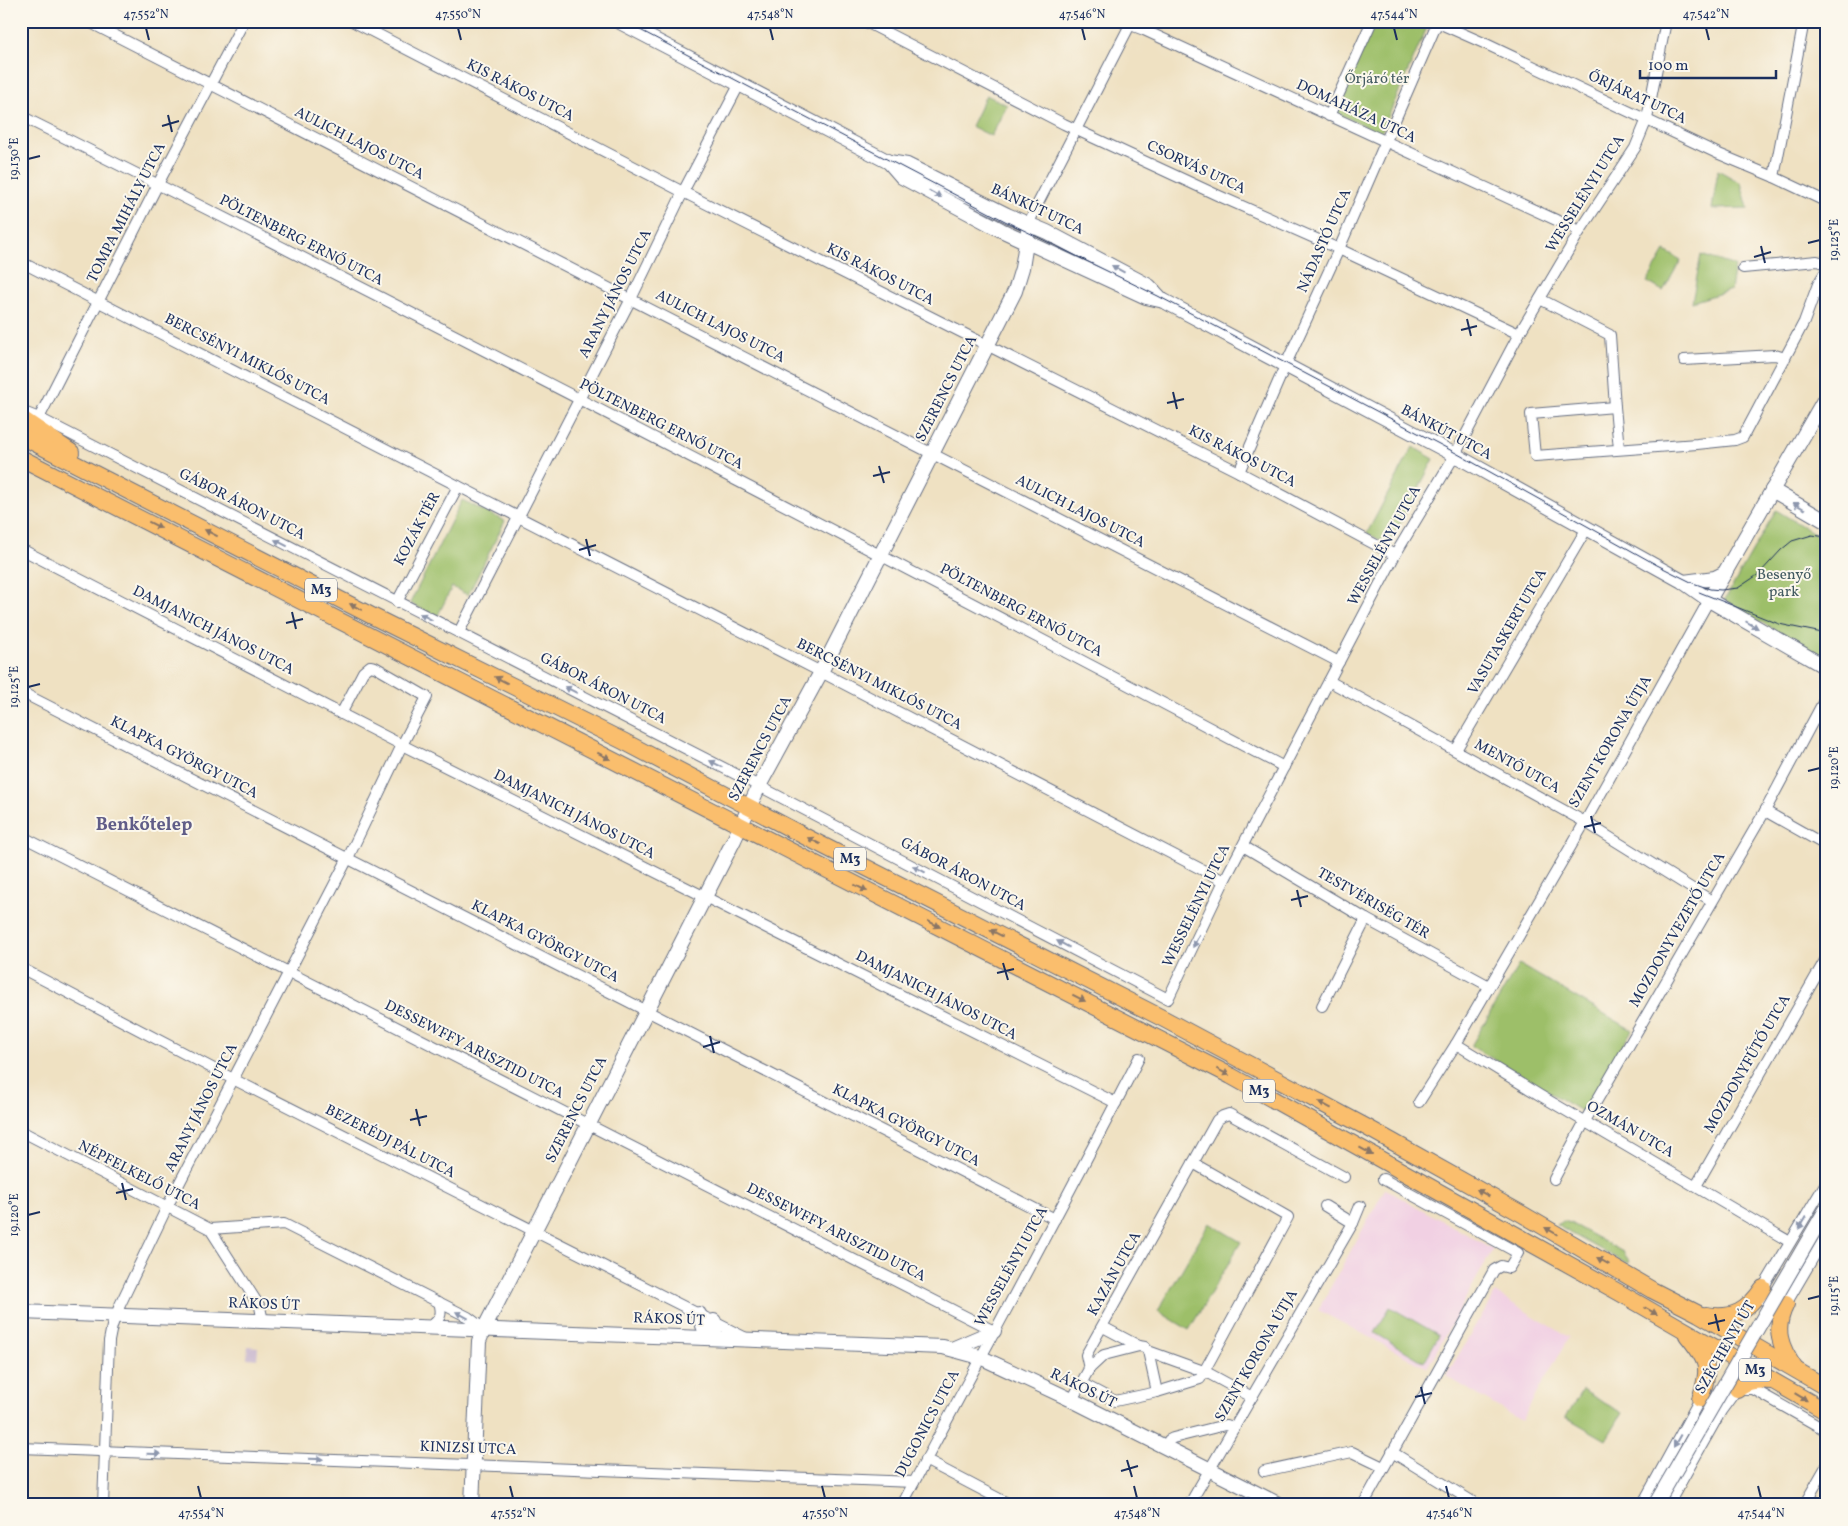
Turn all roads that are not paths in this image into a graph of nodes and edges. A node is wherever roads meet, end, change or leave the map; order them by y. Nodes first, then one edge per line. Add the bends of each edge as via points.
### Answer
1 (87, 21) edge
2 (244, 21) edge
3 (352, 21) edge
4 (618, 21) edge
5 (864, 21) edge
6 (1372, 21) edge
7 (1666, 21) edge
8 (1804, 21) edge
9 (1436, 22) edge
10 (1127, 23) edge
11 (210, 85) junction
12 (739, 85) junction
13 (21, 116) edge
14 (1329, 116) junction
15 (1647, 119) junction
16 (1076, 130) junction
17 (1386, 142) junction
18 (889, 162) junction
19 (1774, 177) junction
20 (158, 184) junction
21 (683, 192) junction
22 (1827, 202) edge
23 (1029, 224) junction
24 (1580, 231) junction
25 (1026, 241) junction
26 (1339, 248) junction
27 (21, 262) edge
28 (1827, 264) edge
29 (1743, 268) dead end
30 (1827, 269) edge
31 (632, 299) junction
32 (1540, 299) junction
33 (99, 301) junction
34 (1164, 301) junction
35 (1519, 334) junction
36 (987, 345) junction
37 (1785, 358) junction
38 (1684, 360) dead end
39 (1285, 366) junction
40 (1827, 395) edge
41 (579, 400) junction
42 (1615, 407) junction
43 (21, 411) edge
44 (21, 418) edge
45 (39, 418) junction
46 (21, 436) edge
47 (1619, 449) junction
48 (932, 453) junction
49 (1455, 455) junction
50 (21, 458) edge
51 (21, 470) edge
52 (1239, 472) junction
53 (458, 486) junction
54 (1772, 490) junction
55 (131, 492) junction
56 (122, 508) junction
57 (519, 517) junction
58 (1827, 522) edge
59 (1586, 528) junction
60 (21, 549) edge
61 (881, 554) junction
62 (1396, 555) junction
63 (1725, 573) junction
64 (1684, 582) junction
65 (1710, 600) junction
66 (397, 602) junction
67 (459, 632) junction
68 (1339, 662) junction
69 (1827, 668) edge
70 (821, 672) junction
71 (1329, 681) junction
72 (21, 692) edge
73 (1827, 695) edge
74 (341, 714) junction
75 (402, 745) junction
76 (1456, 750) junction
77 (1284, 767) junction
78 (759, 786) junction
79 (749, 807) junction
80 (1765, 811) junction
81 (1585, 822) junction
82 (740, 826) junction
83 (21, 836) edge
84 (1243, 846) junction
85 (1827, 846) edge
86 (348, 858) junction
87 (1224, 881) junction
88 (704, 898) junction
89 (1712, 901) junction
90 (1366, 919) junction
91 (1827, 957) edge
92 (21, 968) edge
93 (289, 972) junction
94 (1489, 986) junction
95 (1168, 999) joint
96 (1322, 1006) dead end
97 (646, 1010) junction
98 (1456, 1044) junction
99 (1139, 1058) dead end
100 (233, 1079) junction
101 (1419, 1102) dead end
102 (1116, 1103) junction
103 (1585, 1121) junction
104 (588, 1124) junction
105 (21, 1131) edge
106 (1193, 1164) junction
107 (1344, 1177) dead end
108 (1383, 1179) dead end
109 (1554, 1179) dead end
110 (1827, 1182) edge
111 (1696, 1186) junction
112 (1324, 1206) dead end
113 (167, 1207) junction
114 (1827, 1208) edge
115 (1361, 1209) dead end
116 (1056, 1219) junction
117 (1353, 1223) junction
118 (210, 1229) junction
119 (535, 1232) junction
120 (1827, 1234) edge
121 (1790, 1242) junction
122 (1763, 1288) junction
123 (439, 1302) junction
124 (1786, 1304) junction
125 (21, 1312) edge
126 (1699, 1314) junction
127 (115, 1316) junction
128 (700, 1316) junction
129 (263, 1321) junction
130 (714, 1321) junction
131 (430, 1327) junction
132 (1102, 1328) junction
133 (484, 1329) junction
134 (1683, 1330) junction
135 (994, 1331) junction
136 (690, 1338) junction
137 (710, 1338) junction
138 (747, 1339) junction
139 (952, 1349) junction
140 (1143, 1349) junction
141 (980, 1357) junction
142 (1795, 1369) junction
143 (1089, 1370) junction
144 (1206, 1372) junction
145 (1774, 1381) junction
146 (1081, 1383) junction
147 (1827, 1388) edge
148 (1736, 1389) junction
149 (1157, 1392) junction
150 (1252, 1397) junction
151 (1700, 1399) junction
152 (1072, 1400) junction
153 (1722, 1411) junction
154 (1827, 1412) edge
155 (1235, 1428) junction
156 (1827, 1431) edge
157 (21, 1448) edge
158 (1164, 1448) junction
159 (105, 1452) junction
160 (1392, 1452) junction
161 (925, 1460) junction
162 (474, 1464) junction
163 (1827, 1465) edge
164 (1383, 1467) junction
165 (1209, 1470) junction
166 (1264, 1471) dead end
167 (914, 1482) junction
168 (103, 1505) edge
169 (472, 1505) edge
170 (902, 1505) edge
171 (1012, 1505) edge
172 (1189, 1505) edge
173 (1280, 1505) edge
174 (1363, 1505) edge
175 (1478, 1505) edge
176 (1642, 1505) edge
177 (1655, 1505) edge
178 (1668, 1505) edge
179 (1804, 1505) edge

1 - 11 street, AULICH LAJOS UTCA
2 - 11 street, TOMPA MIHÁLY UTCA
3 - 21 street, KIS RÁKOS UTCA
4 - 12 street, BÁNKÚT UTCA
5 - 16 street, CSORVÁS UTCA
6 - 14 street
7 - 15 street, WESSELÉNYI UTCA
8 - 19 street
9 - 15 street, ŐRJÁRAT UTCA
9 - 17 street, NÁDASTÓ UTCA
10 - 14 street, DOMAHÁZA UTCA
10 - 16 street, SZERENCS UTCA
11 - 20 street, TOMPA MIHÁLY UTCA
11 - 31 street, AULICH LAJOS UTCA
12 - 18 street, BÁNKÚT UTCA
12 - 21 street, ARANY JÁNOS UTCA
13 - 20 street, PÖLTENBERG ERNŐ UTCA
14 - 17 street, DOMAHÁZA UTCA
15 - 19 street, ŐRJÁRAT UTCA
15 - 24 street, WESSELÉNYI UTCA via 1635,148
16 - 23 street, SZERENCS UTCA
16 - 26 street, CSORVÁS UTCA
17 - 24 street, DOMAHÁZA UTCA
17 - 26 street, NÁDASTÓ UTCA
18 - 23 street, BÁNKÚT UTCA via 908,165
18 -> 25 street, BÁNKÚT UTCA via 902,177
19 - 22 street, ŐRJÁRAT UTCA
20 - 33 street, TOMPA MIHÁLY UTCA
20 - 41 street, PÖLTENBERG ERNŐ UTCA
21 - 31 street, ARANY JÁNOS UTCA
21 - 36 street, KIS RÁKOS UTCA
23 - 25 street, SZERENCS UTCA
34 -> 23 street, BÁNKÚT UTCA via 1149,286
24 - 32 street, WESSELÉNYI UTCA
25 - 34 street, BÁNKÚT UTCA via 1146,297
25 - 36 street, SZERENCS UTCA via 1015,291
26 - 35 street, CSORVÁS UTCA
26 - 39 street, NÁDASTÓ UTCA
27 - 33 street, BERCSÉNYI MIKLÓS UTCA
28 - 29 street via 1817,261
30 - 37 street
31 - 41 street, ARANY JÁNOS UTCA
31 - 48 street, AULICH LAJOS UTCA
32 - 35 street, WESSELÉNYI UTCA
32 - 42 street via 1610,335
33 - 45 street, TOMPA MIHÁLY UTCA
33 - 53 street, BERCSÉNYI MIKLÓS UTCA
34 - 39 street, BÁNKÚT UTCA
35 - 49 street, WESSELÉNYI UTCA
36 - 48 street, SZERENCS UTCA
36 - 52 street, KIS RÁKOS UTCA
37 - 38 street via 1775,355
37 - 47 street via 1743,437 1697,444
39 - 49 street, BÁNKÚT UTCA
39 - 52 street, NÁDASTÓ UTCA
40 - 54 street, SZENT KORONA ÚTJA
41 - 57 street, ARANY JÁNOS UTCA
41 - 61 street, PÖLTENBERG ERNŐ UTCA
42 - 47 street
42 - 47 street via 1531,414 1535,456
43 - 45 street, GÁBOR ÁRON UTCA
44 - 55 main road
66 -> 45 street, GÁBOR ÁRON UTCA
46 - 55 main road, M3
48 - 61 street, SZERENCS UTCA
48 - 68 street, AULICH LAJOS UTCA
49 - 59 street, BÁNKÚT UTCA
49 - 62 street, WESSELÉNYI UTCA
50 - 56 main road, M3
51 - 56 main road
52 - 62 street, KIS RÁKOS UTCA
53 - 57 street, KOZÁK TÉR
53 - 66 street, KOZÁK TÉR
58 -> 54 street
54 - 63 street, SZENT KORONA ÚTJA
79 -> 55 main road, M3
56 -> 82 main road, M3
57 - 67 street
57 - 70 street, BERCSÉNYI MIKLÓS UTCA
59 - 64 street, BÁNKÚT UTCA
59 - 76 street, VASUTASKERT UTCA
60 - 74 street, DAMJANICH JÁNOS UTCA
61 - 70 street, SZERENCS UTCA
61 - 77 street, PÖLTENBERG ERNŐ UTCA
62 - 68 street, WESSELÉNYI UTCA
63 - 64 street via 1715,578
63 - 65 street, SZENT KORONA ÚTJA
64 - 65 street, BÁNKÚT UTCA
65 -> 69 street, BÁNKÚT UTCA
65 - 81 street, SZENT KORONA ÚTJA
67 -> 66 street, GÁBOR ÁRON UTCA
78 -> 67 street, GÁBOR ÁRON UTCA
68 - 71 street, WESSELÉNYI UTCA
70 - 78 street, SZERENCS UTCA
70 - 87 street, BERCSÉNYI MIKLÓS UTCA
71 - 76 street, MENTŐ UTCA
71 - 77 street, WESSELÉNYI UTCA
72 - 86 street, KLAPKA GYÖRGY UTCA
73 - 80 street, MOZDONYVEZETŐ UTCA
74 - 75 street, DAMJANICH JÁNOS UTCA
74 - 75 street via 363,672 370,666 375,667 427,697
75 - 86 street, ARANY JÁNOS UTCA
75 - 88 street, DAMJANICH JÁNOS UTCA
76 - 81 street, MENTŐ UTCA
77 - 84 street, WESSELÉNYI UTCA
78 - 79 street, SZERENCS UTCA
95 -> 78 street, GÁBOR ÁRON UTCA
79 - 82 street, SZERENCS UTCA
126 -> 79 main road, M3 via 1368,1128 1164,1019
80 - 85 street
80 - 89 street, MOZDONYVEZETŐ UTCA
81 - 89 street, MENTŐ UTCA
81 - 94 street, SZENT KORONA ÚTJA
82 - 88 street, SZERENCS UTCA
82 -> 134 main road, M3 via 1231,1076
83 - 93 street, DESSEWFFY ARISZTID UTCA
84 - 87 street, WESSELÉNYI UTCA
84 - 90 street, TESTVÉRISÉG TÉR
86 - 93 street, ARANY JÁNOS UTCA
86 - 97 street, KLAPKA GYÖRGY UTCA
87 -> 95 street, WESSELÉNYI UTCA
88 - 97 street, SZERENCS UTCA
88 - 102 street, DAMJANICH JÁNOS UTCA
89 - 103 street, MOZDONYVEZETŐ UTCA
90 - 94 street, TESTVÉRISÉG TÉR
90 - 96 street
91 - 111 street, MOZDONYFŰTŐ UTCA
92 - 100 street, BEZERÉDJ PÁL UTCA
93 - 100 street, ARANY JÁNOS UTCA
93 - 104 street, DESSEWFFY ARISZTID UTCA
94 - 98 street, SZENT KORONA ÚTJA
97 - 104 street, SZERENCS UTCA
97 - 116 street, KLAPKA GYÖRGY UTCA
98 - 101 street, SZENT KORONA ÚTJA
98 - 103 street, OZMÁN UTCA
99 - 102 street, WESSELÉNYI UTCA
100 - 113 street, ARANY JÁNOS UTCA
100 - 119 street, BEZERÉDJ PÁL UTCA
102 - 116 street, WESSELÉNYI UTCA
103 - 109 street, MOZDONYVEZETŐ UTCA
103 - 111 street, OZMÁN UTCA
104 - 119 street, SZERENCS UTCA
104 - 135 street, DESSEWFFY ARISZTID UTCA
105 - 113 street, NÉPFELKELŐ UTCA
106 - 107 street, KAZÁN UTCA via 1217,1120 1229,1114
106 - 132 street, KAZÁN UTCA
106 - 144 street via 1288,1217
108 - 160 street via 1518,1253 1509,1268 1501,1266 1494,1270
110 -> 121 street
111 - 121 street, OZMÁN UTCA
112 - 117 street
113 - 118 street, NÉPFELKELŐ UTCA
113 - 127 street, ARANY JÁNOS UTCA
114 - 177 street, SZÉCHENYI ÚT, bridge
115 - 117 street, SZENT KORONA ÚTJA
116 - 135 street, WESSELÉNYI UTCA
117 - 150 street, SZENT KORONA ÚTJA
118 - 123 street, NÉPFELKELŐ UTCA via 284,1224
118 - 129 street via 260,1307
119 - 128 street, BEZERÉDJ PÁL UTCA
119 - 133 street, SZERENCS UTCA
120 - 124 street
121 - 122 street
122 - 124 street via 1768,1305
122 - 126 main road via 1748,1307 1732,1316
123 - 131 street via 441,1316
133 -> 123 street, NÉPFELKELŐ UTCA
124 - 142 main road via 1780,1316 1779,1336
125 - 127 street, RÁKOS ÚT
126 - 142 main road, M3
127 - 129 street, RÁKOS ÚT
127 - 159 street, ARANY JÁNOS UTCA via 109,1341
128 - 130 street, BEZERÉDJ PÁL UTCA
128 - 136 street via 698,1329
128 - 137 street
129 - 131 street, RÁKOS ÚT
130 - 137 street via 714,1334
130 - 138 street, BEZERÉDJ PÁL UTCA
131 - 133 street, RÁKOS ÚT
132 - 140 street
132 - 143 street, KAZÁN UTCA via 1086,1355
133 - 136 street, RÁKOS ÚT
133 - 162 street, SZERENCS UTCA via 479,1341
134 - 145 main road, M3
134 - 151 main road via 1704,1361 1707,1376
135 - 139 street
135 - 141 street, WESSELÉNYI UTCA
136 - 137 street, RÁKOS ÚT
137 - 138 street, RÁKOS ÚT
138 - 139 street, RÁKOS ÚT
139 - 141 street, RÁKOS ÚT
140 - 143 street via 1104,1355
140 - 144 street
140 - 149 street
141 - 152 street, RÁKOS ÚT
141 - 161 street, DUGONICS UTCA
142 - 147 main road, M3
143 - 146 street, KAZÁN UTCA
144 - 149 street via 1200,1379
144 - 150 street
145 - 148 main road via 1755,1380
145 -> 154 main road, M3
146 - 149 street via 1115,1400
146 - 152 street, KAZÁN UTCA
148 - 153 street
148 - 156 street via 1753,1389
150 - 155 street, SZENT KORONA ÚTJA
151 - 153 street
151 -> 176 street
152 - 158 street, RÁKOS ÚT
153 - 178 street
155 - 158 street via 1225,1425 1173,1438
155 - 165 street, SZENT KORONA ÚTJA
157 - 159 street, KINIZSI UTCA
158 - 165 street, RÁKOS ÚT
159 -> 162 street, KINIZSI UTCA
159 - 168 street, ARANY JÁNOS UTCA
160 - 164 street
160 - 175 street
161 - 167 street, DUGONICS UTCA
161 - 171 street
162 - 167 street, KINIZSI UTCA
162 - 169 street, SZERENCS UTCA
163 - 179 street
164 - 166 street via 1352,1452
164 - 174 street
165 - 172 street, SZENT KORONA ÚTJA
165 - 173 street, RÁKOS ÚT
167 - 170 street, DUGONICS UTCA

